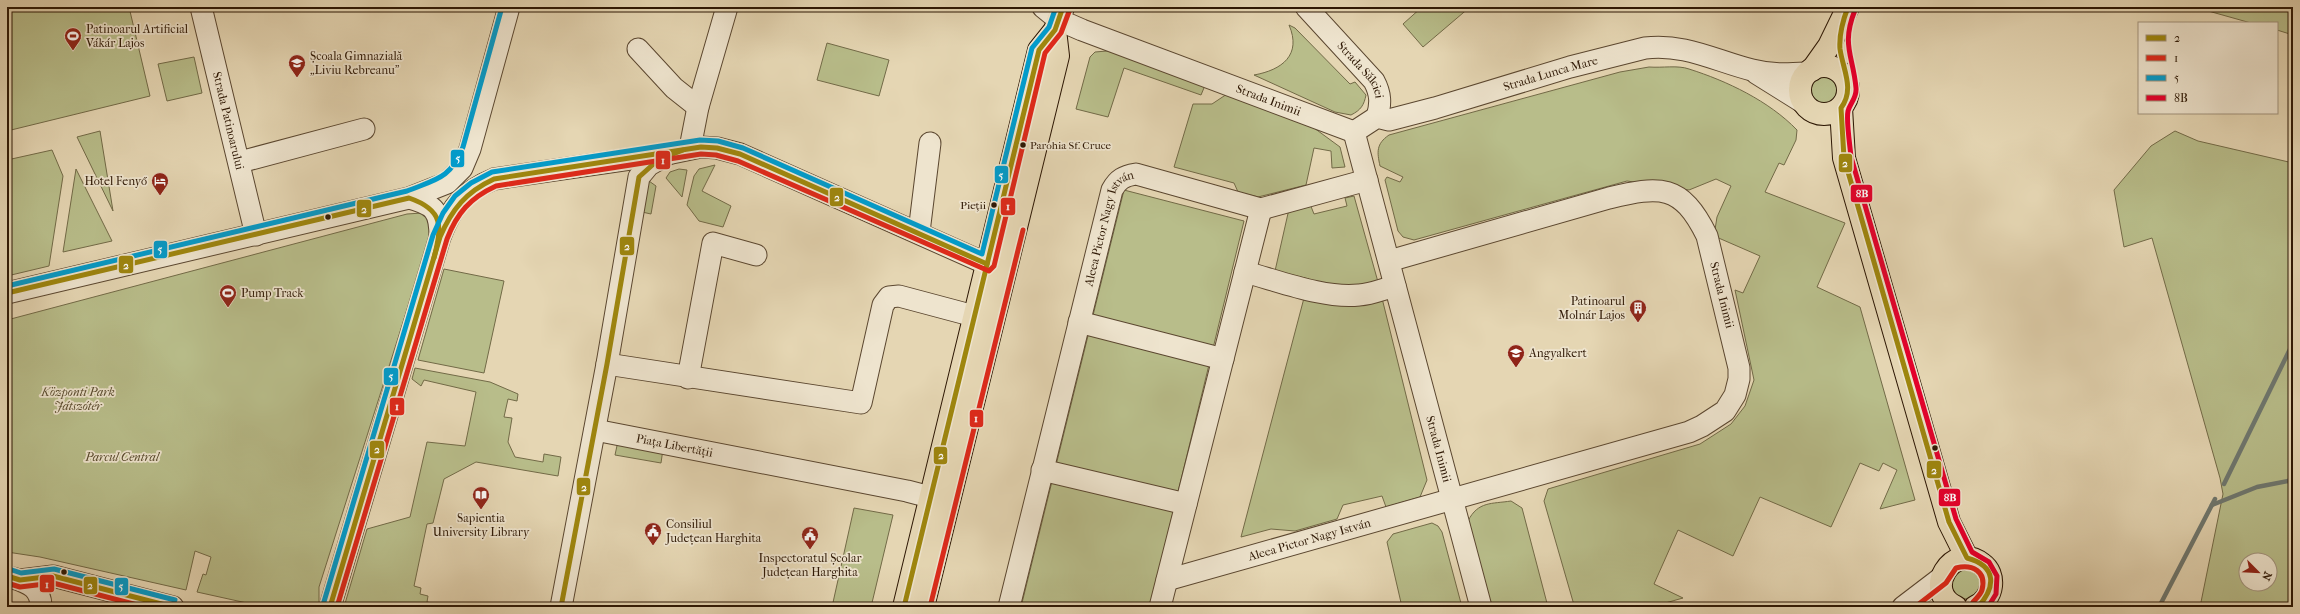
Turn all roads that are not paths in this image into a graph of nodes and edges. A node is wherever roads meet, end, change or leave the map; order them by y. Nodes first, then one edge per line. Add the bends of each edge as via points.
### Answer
1 (201, 7) edge
2 (509, 7) edge
3 (727, 7) edge
4 (1306, 7) edge
5 (1329, 7) edge
6 (1845, 13) edge
7 (1055, 16) edge
8 (1326, 28) junction
9 (638, 49) dead end
10 (1752, 70) junction
11 (1809, 72) junction
12 (1844, 77) junction
13 (698, 107) junction
14 (1808, 107) junction
15 (1841, 108) junction
16 (1377, 117) junction
17 (364, 129) dead end
18 (1354, 132) junction
19 (930, 143) dead end
20 (470, 149) junction
21 (681, 151) junction
22 (1844, 158) junction
23 (240, 162) junction
24 (610, 162) junction
25 (639, 177) junction
26 (494, 179) junction
27 (1367, 180) junction
28 (409, 198) junction
29 (1261, 210) junction
30 (919, 232) junction
31 (256, 235) junction
32 (440, 237) junction
33 (756, 255) dead end
34 (1388, 261) junction
35 (987, 264) junction
36 (1245, 272) junction
37 (1395, 286) junction
38 (7, 293) edge
39 (974, 316) junction
40 (1079, 322) junction
41 (1223, 359) junction
42 (607, 364) junction
43 (688, 378) junction
44 (595, 430) junction
45 (1042, 470) junction
46 (930, 497) junction
47 (1452, 499) junction
48 (1186, 504) junction
49 (942, 529) junction
50 (1953, 566) junction
51 (13, 578) edge
52 (1167, 580) junction
53 (1967, 606) edge
54 (41, 607) edge
55 (173, 607) edge
56 (330, 607) edge
57 (561, 607) edge
58 (904, 607) edge
59 (923, 607) edge
60 (1009, 607) edge
61 (1160, 607) edge
62 (1481, 607) edge
63 (1903, 607) edge
64 (1914, 607) edge

1 - 23 street, Strada Patinoarului
2 - 20 street
3 - 13 street
4 - 8 street, Strada Sălciei
5 - 8 street via 1323,17
6 - 11 main road via 1830,46
6 - 12 main road via 1840,48
7 - 18 street, Strada Inimii
7 - 35 main road via 1039,50
7 - 49 main road via 1058,56
8 - 16 street, Strada Sălciei via 1374,81 1380,96
9 - 13 street via 674,88
10 - 11 street, Strada Lunca Mare via 1776,74
10 - 14 street, Strada Lunca Mare
10 - 16 street, Strada Lunca Mare via 1688,50 1651,47 1570,67 1397,118 1389,120
11 - 12 main road via 1819,67 1829,67 1839,71
11 - 14 main road via 1800,88
12 - 15 main road via 1849,93
13 - 21 street
14 - 15 main road via 1824,115
14 - 22 main road, Strada Lunca Mare
15 - 22 main road, Strada Lunca Mare
16 - 18 street
17 - 23 street
18 - 27 street, Strada Inimii
19 - 30 street
20 - 26 street via 477,170 485,177
20 - 28 street via 462,168 453,178 440,187
21 - 24 street
21 - 25 street via 649,165
21 - 30 street via 717,148 740,154
22 - 50 main road, Strada Lunca Mare via 1950,522 1948,542
23 - 31 street, Strada Patinoarului
24 - 25 street via 624,166
24 - 26 street
25 - 42 street
26 - 32 street via 473,188 455,205
27 - 29 street
27 - 34 street, Strada Inimii
28 - 31 street
28 - 32 street via 428,204 436,212
29 - 36 street
29 - 40 street, Aleea Pictor Nagy István via 1136,174 1117,181 1112,190
30 - 35 street
31 - 38 street
32 - 56 street
33 - 43 street via 713,243
34 - 37 street, Strada Inimii
34 - 47 street, Strada Inimii via 1602,200 1650,190 1666,192 1679,198 1696,216 1707,236 1739,368 1735,396 1725,410 1689,432
35 - 39 main road
36 - 37 street via 1346,295 1359,295
36 - 41 street
37 - 47 street, Strada Inimii
39 - 43 street via 899,296 889,297 883,305 861,403
39 - 46 main road
40 - 41 street
40 - 45 street, Aleea Pictor Nagy István
41 - 48 street
42 - 43 street
42 - 44 street
44 - 46 street, Piața Libertății
44 - 57 street
45 - 48 street
45 - 60 street, Aleea Pictor Nagy István
46 - 49 street
46 - 58 main road
47 - 52 street, Aleea Pictor Nagy István
47 - 62 street, Strada Inimii
48 - 52 street
49 - 59 main road
50 - 53 main road via 1942,592
50 - 53 main road via 1984,565 1990,576 1989,594
50 - 63 street
51 - 54 street via 31,584 38,592
51 - 55 street via 53,576
52 - 61 street
53 - 64 street

